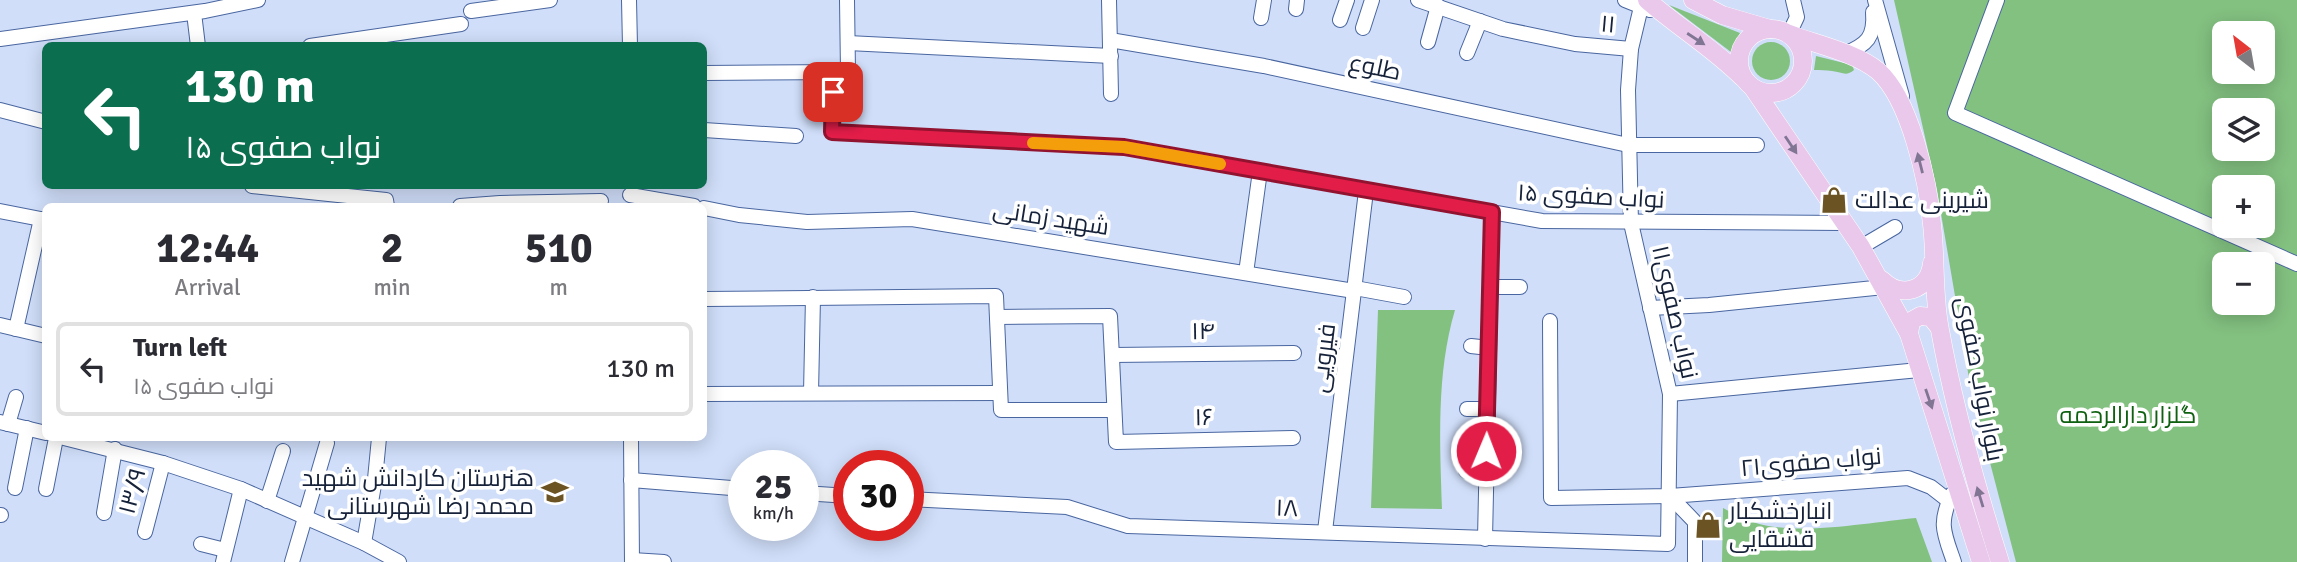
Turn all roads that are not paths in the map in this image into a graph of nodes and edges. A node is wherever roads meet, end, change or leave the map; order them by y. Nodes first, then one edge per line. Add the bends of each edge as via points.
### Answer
1 (258, 0) edge
2 (550, 0) edge
3 (629, 0) edge
4 (846, 0) edge
5 (1109, 0) edge
6 (1264, 0) edge
7 (1347, 0) edge
8 (1372, 0) edge
9 (1419, 0) edge
10 (1625, 0) edge
11 (1693, 0) edge
12 (1793, 0) edge
13 (1873, 0) edge
14 (1997, 0) edge
15 (1644, 4) edge
16 (1438, 6) junction
17 (1721, 8) edge
18 (471, 11) dead end
19 (194, 13) junction
20 (1261, 18) dead end
21 (1340, 20) dead end
22 (1480, 21) junction
23 (461, 24) dead end
24 (1363, 28) dead end
25 (1770, 29) junction
26 (1789, 34) junction
27 (0, 39) edge
28 (1110, 40) junction
29 (198, 42) edge
30 (359, 42) edge
31 (629, 42) edge
32 (1428, 42) dead end
33 (848, 43) junction
34 (1631, 49) junction
35 (1467, 53) dead end
36 (1844, 54) junction
37 (1111, 57) junction
38 (834, 72) junction
39 (707, 73) edge
40 (1748, 84) junction
41 (1111, 94) dead end
42 (0, 110) edge
43 (42, 121) edge
44 (1909, 121) junction
45 (707, 130) edge
46 (796, 136) dead end
47 (1628, 145) junction
48 (1757, 145) dead end
49 (1260, 171) junction
50 (281, 189) edge
51 (1366, 191) junction
52 (630, 196) edge
53 (601, 201) dead end
54 (386, 203) edge
55 (550, 203) edge
56 (675, 203) edge
57 (707, 209) edge
58 (1492, 212) junction
59 (0, 213) edge
60 (42, 220) edge
61 (1932, 222) junction
62 (1631, 223) junction
63 (1843, 223) junction
64 (42, 224) edge
65 (1895, 227) dead end
66 (1861, 247) junction
67 (2297, 264) edge
68 (1246, 273) junction
69 (1880, 281) junction
70 (1490, 287) junction
71 (1520, 287) dead end
72 (1354, 289) junction
73 (813, 297) junction
74 (1404, 297) dead end
75 (707, 299) edge
76 (1650, 308) junction
77 (997, 317) junction
78 (1550, 321) dead end
79 (0, 325) edge
80 (1939, 327) junction
81 (16, 329) junction
82 (1909, 334) junction
83 (42, 335) edge
84 (1471, 346) dead end
85 (1489, 348) junction
86 (1294, 353) dead end
87 (1112, 355) junction
88 (1919, 370) junction
89 (811, 393) junction
90 (1000, 393) junction
91 (707, 394) edge
92 (1670, 394) junction
93 (16, 397) dead end
94 (1467, 409) dead end
95 (1488, 409) junction
96 (1114, 410) junction
97 (4, 423) edge
98 (27, 428) junction
99 (42, 432) edge
100 (1293, 438) dead end
101 (55, 441) edge
102 (78, 441) edge
103 (379, 441) edge
104 (631, 441) edge
105 (327, 443) dead end
106 (115, 449) junction
107 (283, 451) dead end
108 (163, 463) junction
109 (1466, 471) dead end
110 (1486, 472) junction
111 (631, 480) junction
112 (1957, 484) junction
113 (15, 488) dead end
114 (728, 488) edge
115 (46, 489) dead end
116 (241, 489) junction
117 (1670, 496) junction
118 (924, 500) edge
119 (267, 501) junction
120 (1949, 502) junction
121 (104, 513) dead end
122 (304, 519) junction
123 (1325, 531) junction
124 (145, 532) dead end
125 (1485, 539) junction
126 (364, 543) junction
127 (201, 544) dead end
128 (1668, 544) joint
129 (224, 556) edge
130 (632, 561) edge
131 (292, 562) edge
132 (399, 562) edge
133 (664, 562) edge
134 (1695, 562) edge
135 (1954, 562) edge
136 (1981, 562) edge
137 (2000, 562) edge

1 - 19 street
2 - 18 street
3 - 31 street
4 - 33 street
5 - 28 street
6 - 20 street
7 - 21 street
8 - 24 street
9 - 16 street, ۱۱
10 - 15 street
11 - 17 main road
12 - 26 street via 1797,17
13 - 36 street via 1872,35
13 - 44 street
14 - 67 street via 1955,113
15 - 34 street, ۱۱نواب صفوی
15 -> 40 main road via 1726,61
16 - 22 street, ۱۱
16 - 32 street
17 - 25 main road
19 - 27 street
19 - 29 street
22 - 34 street, ۱۱ via 1575,44
22 - 35 street
23 - 30 street
25 - 26 main road
25 - 40 main road via 1752,35 1740,51 1738,61
26 - 36 main road, بلوار نواب صفوی
26 - 40 main road via 1802,50 1798,79 1782,92 1762,92
28 - 37 street
28 - 47 street, طلوع via 1264,66
33 - 37 street
33 - 38 street via 848,72
34 - 47 street, ۱۱نواب صفوی
36 - 44 main road, بلوار نواب صفوی via 1877,71 1891,86
37 - 41 street
38 - 39 street
38 - 49 street, نواب صفوی ۱۵ via 832,132 1124,147
40 -> 63 main road, بلوار نواب صفوی
42 - 43 street
61 -> 44 main road, بلوار نواب صفوی
45 - 46 street
47 - 48 street, طلوع
47 - 62 street, ۱۱نواب صفوی
49 - 51 street, نواب صفوی ۱۵
49 - 68 street
50 - 54 street
51 - 58 street, نواب صفوی ۱۵
51 - 72 street, فیرویی
52 - 56 street
53 - 55 street
57 - 68 street, شهید زمانی via 807,222 912,219
58 - 62 street, نواب صفوی ۱۵ via 1542,221
58 - 70 street
59 - 60 street
61 - 69 main road via 1932,268 1926,282 1899,291
61 - 80 main road, بلوار نواب صفوی
62 - 63 street, نواب صفوی ۱۵
62 - 76 street, ۱۱نواب صفوی
63 - 66 main road, بلوار نواب صفوی
64 - 81 street
65 - 66 street
66 - 69 main road, بلوار نواب صفوی
68 - 72 street, شهید زمانی
69 - 76 street via 1792,297
69 - 82 main road, بلوار نواب صفوی
70 - 71 street
70 - 85 street
72 - 74 street, شهید زمانی
72 - 123 street, فیرویی
73 - 75 street
73 - 77 street via 996,296
73 - 89 street
76 - 92 street, ۱۱نواب صفوی
77 - 87 street via 1110,316
77 - 90 street
78 - 117 street, ۲۱نواب صفوی via 1551,498
79 - 81 street
80 - 82 main road via 1931,317 1920,316 1911,321
137 -> 80 main road, بلوار نواب صفوی
81 - 83 street
82 - 88 main road, بلوار نواب صفوی
84 - 85 street
85 - 95 street
86 - 87 street, ۱۴
87 - 96 street
88 - 92 street
88 -> 112 main road, بلوار نواب صفوی
89 - 90 street
89 - 91 street
90 - 96 street via 1001,410
92 - 117 street, ۱۱نواب صفوی
93 - 97 street
94 - 95 street
95 - 110 street
96 - 100 street, ۱۶ via 1116,442
97 - 98 street
98 - 99 street
98 - 113 street
101 - 115 street
102 - 106 street
103 - 126 street
104 - 111 street
105 - 122 street
106 - 108 street
106 - 121 street
107 - 119 street
108 - 116 street
108 - 124 street, ۱۳/۹
109 - 110 street
110 - 125 street
111 - 114 street
111 - 130 street
112 - 120 street
112 - 136 main road, بلوار نواب صفوی
116 - 119 street
116 - 129 street
117 - 120 street, ۲۱نواب صفوی via 1908,478 1931,487
117 - 128 street, ۱۱نواب صفوی
117 - 134 street via 1695,522
118 - 123 street, ۱۸ via 1067,507 1128,526
119 - 122 street
120 - 135 street via 1943,528
122 - 126 street
122 - 131 street
123 - 125 street, ۱۸
125 - 128 street, ۱۸
126 - 132 street
127 - 129 street
130 - 133 street

